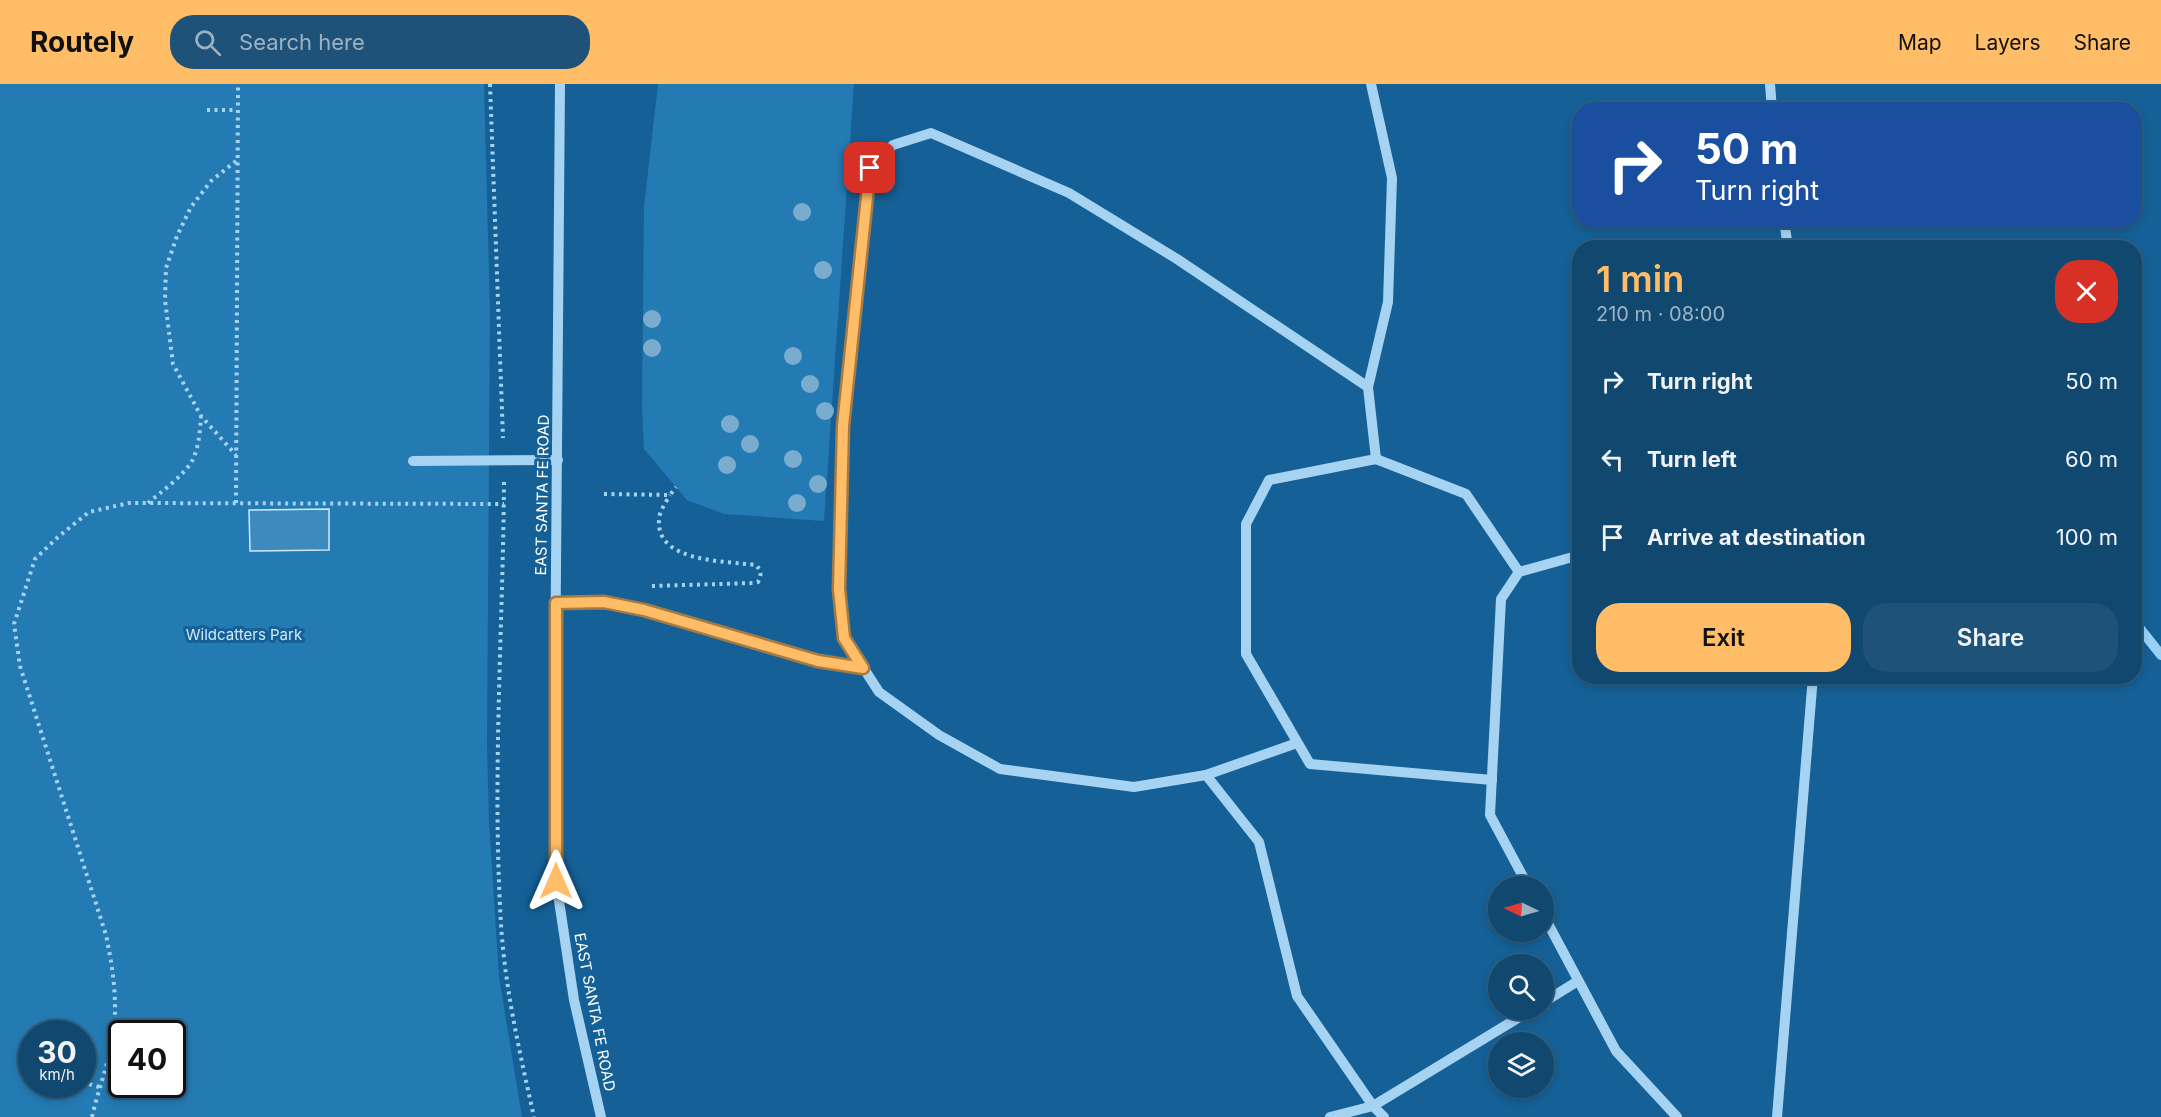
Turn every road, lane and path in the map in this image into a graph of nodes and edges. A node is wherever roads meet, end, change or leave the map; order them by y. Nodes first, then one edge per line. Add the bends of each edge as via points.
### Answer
1 (238, 84) edge
2 (490, 84) edge
3 (560, 84) edge
4 (1371, 84) edge
5 (1770, 84) edge
6 (1771, 102) edge
7 (207, 110) dead end
8 (237, 110) junction
9 (237, 160) junction
10 (1368, 387) junction
11 (201, 416) junction
12 (236, 455) junction
13 (1376, 459) junction
14 (504, 460) junction
15 (558, 460) junction
16 (413, 461) dead end
17 (676, 487) dead end
18 (604, 494) dead end
19 (670, 495) junction
20 (236, 502) junction
21 (148, 503) junction
22 (504, 504) junction
23 (1572, 557) edge
24 (1519, 572) junction
25 (556, 603) junction
26 (644, 610) junction
27 (863, 668) junction
28 (1812, 684) edge
29 (1297, 743) junction
30 (1206, 775) junction
31 (1492, 780) junction
32 (1523, 876) edge
33 (1554, 935) edge
34 (1578, 981) junction
35 (1554, 996) edge
36 (1515, 1020) edge
37 (96, 1086) edge
38 (99, 1087) junction
39 (1373, 1106) junction
40 (92, 1117) edge
41 (534, 1117) edge
42 (601, 1117) edge
43 (1330, 1117) edge
44 (1384, 1117) edge
45 (1677, 1117) edge
46 (1777, 1117) edge

1 - 8 path
2 - 14 path
3 - 15 street, EAST SANTA FE ROAD
4 - 10 street via 1392,178 1388,302
5 - 6 street
7 - 8 path
8 - 9 path
9 - 11 path via 211,181 191,207 166,268 172,364
9 - 12 path
10 - 13 street
10 - 27 street via 1069,193 931,133 893,145 870,168 843,426 839,589 844,638
11 - 12 path
11 - 21 path via 192,461
12 - 20 path
13 - 24 street via 1466,494
13 - 29 street via 1269,480 1246,524 1246,654
14 - 15 street
14 - 16 street
14 - 22 path
15 - 25 street, EAST SANTA FE ROAD
17 - 19 path
18 - 19 path
19 - 26 path via 658,520 662,535 674,550 689,556 756,565 761,575 754,583 644,587
20 - 21 path
20 - 22 path
21 - 38 path via 129,502 89,512 58,537 35,559 14,624 20,666 106,935 114,972 113,1037
22 - 41 path via 497,803 501,926 516,1036
23 - 24 street
24 - 31 street via 1501,599
25 - 26 street via 604,602
25 - 42 street, EAST SANTA FE ROAD via 556,881 574,999
26 - 27 street via 818,661
27 - 30 street via 879,692 939,735 1000,769 1134,787
28 - 46 street
29 - 30 street
29 - 31 street via 1310,764
30 - 39 street via 1259,842 1297,996
31 - 32 street via 1490,815
33 - 34 street
34 - 35 street
34 - 45 street via 1616,1051
36 - 39 street
37 - 38 path
38 - 40 path
39 - 43 street
39 - 44 street

